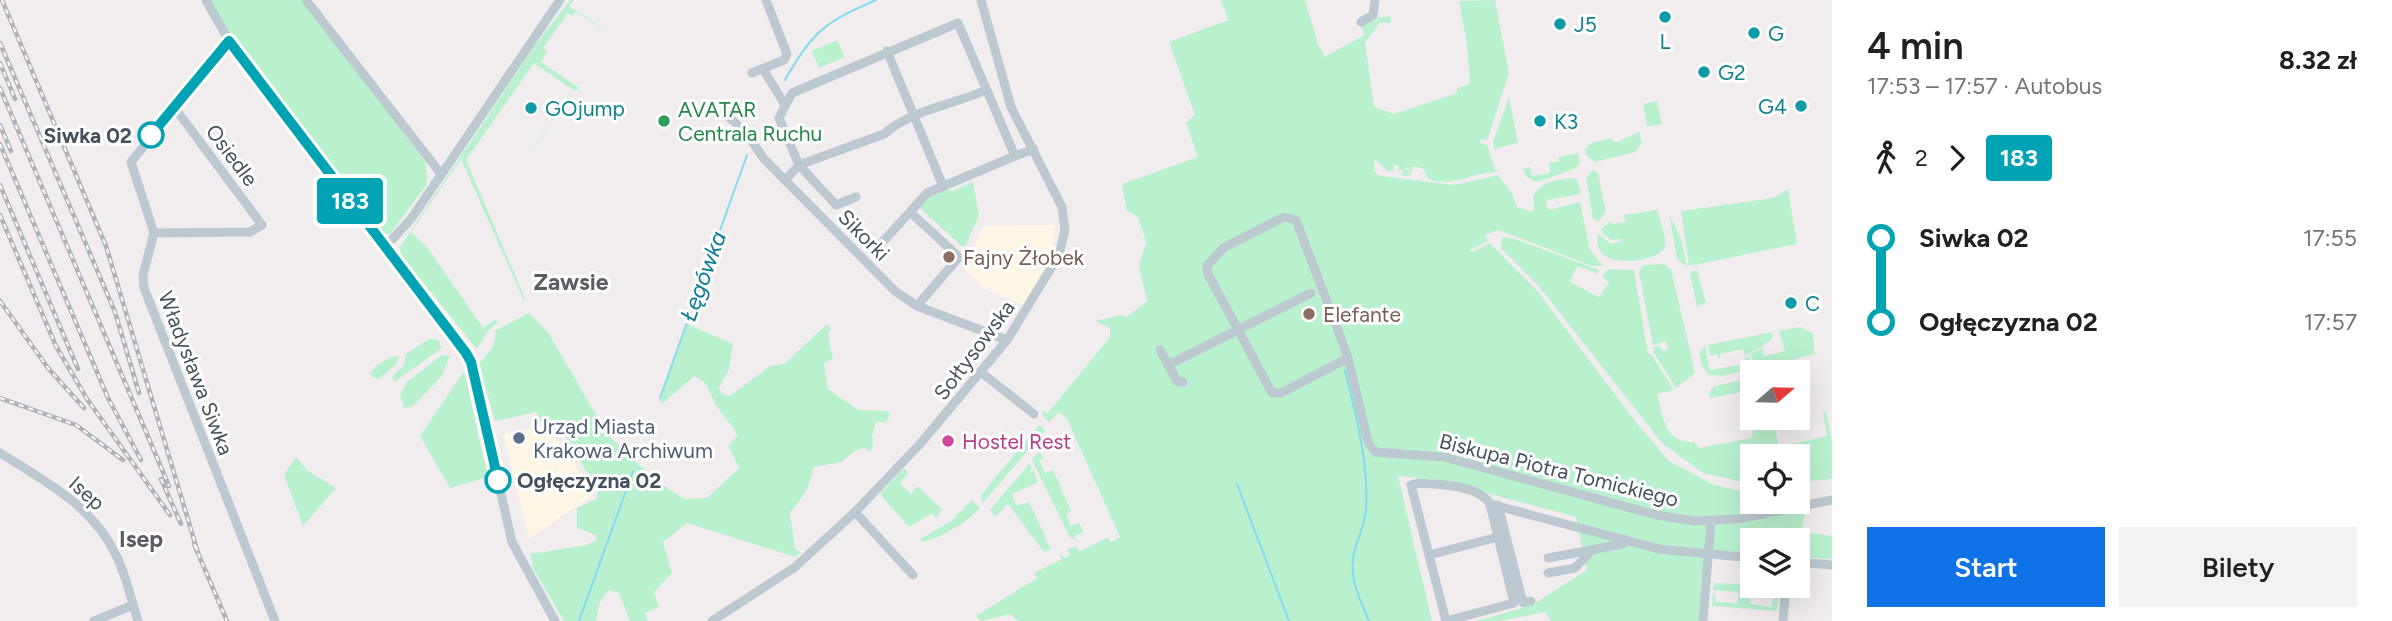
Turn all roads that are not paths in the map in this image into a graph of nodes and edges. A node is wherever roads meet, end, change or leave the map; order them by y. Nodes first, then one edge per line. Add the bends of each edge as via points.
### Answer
1 (206, 0) edge
2 (306, 0) edge
3 (560, 0) edge
4 (766, 0) edge
5 (981, 0) edge
6 (1375, 0) edge
7 (1362, 22) dead end
8 (229, 41) junction
9 (887, 51) junction
10 (763, 69) junction
11 (752, 73) dead end
12 (986, 90) junction
13 (785, 105) junction
14 (174, 107) junction
15 (725, 113) dead end
16 (914, 117) junction
17 (1034, 149) junction
18 (1015, 156) junction
19 (799, 166) junction
20 (441, 174) junction
21 (785, 180) junction
22 (943, 186) junction
23 (856, 197) dead end
24 (910, 212) junction
25 (154, 233) junction
26 (386, 246) junction
27 (878, 247) dead end
28 (1311, 293) dead end
29 (916, 306) junction
30 (1237, 330) junction
31 (1007, 340) junction
32 (1160, 350) dead end
33 (1348, 358) junction
34 (1168, 365) junction
35 (982, 373) junction
36 (1183, 382) dead end
37 (1034, 414) dead end
38 (0, 453) edge
39 (1832, 500) edge
40 (1494, 505) junction
41 (855, 512) junction
42 (1711, 521) junction
43 (1498, 537) junction
44 (1624, 539) junction
45 (1592, 550) junction
46 (1429, 555) junction
47 (1708, 555) junction
48 (1740, 557) edge
49 (1548, 558) dead end
50 (1810, 563) edge
51 (1832, 565) edge
52 (1548, 573) dead end
53 (913, 575) dead end
54 (1785, 598) edge
55 (1531, 601) dead end
56 (132, 604) junction
57 (734, 609) junction
58 (94, 621) edge
59 (138, 621) edge
60 (275, 621) edge
61 (555, 621) edge
62 (712, 621) edge
63 (723, 621) edge
64 (1446, 621) edge
65 (1703, 621) edge
66 (1783, 621) edge

1 - 8 street
2 - 20 street
3 - 20 street
4 - 10 street via 787,54
5 - 17 street, Sołtysowska via 1006,96
6 - 7 street via 1373,15
8 - 14 street
8 - 26 street
9 - 12 street via 958,23
9 - 13 street via 797,89
9 - 16 street
10 - 11 street
10 - 13 street
12 - 16 street
12 - 18 street
13 - 19 street via 779,118
14 - 25 street via 131,160
14 - 25 street, Osiedle via 262,225 250,232
15 - 21 street, Sikorki
16 - 19 street via 884,134
16 - 22 street
17 - 18 street
17 - 31 street, Sołtysowska via 1060,201 1065,235 1055,262
18 - 22 street
19 - 21 street
19 - 23 street via 836,205
20 - 26 street
21 - 29 street, Sikorki via 895,291
22 - 24 street via 927,193
24 - 27 street
24 - 29 street via 959,257
25 - 60 street, Władysława Siwka via 144,288
26 - 61 street via 471,362 512,542
28 - 30 street
29 - 31 street, Sikorki
30 - 33 street, Biskupa Piotra Tomickiego via 1274,394
30 - 33 street, Biskupa Piotra Tomickiego via 1207,266 1223,248 1284,217 1296,220
30 - 34 street
31 - 35 street, Sołtysowska
32 - 34 street
33 - 42 street, Biskupa Piotra Tomickiego via 1368,442 1375,452 1444,457 1656,515
34 - 36 street via 1177,381
35 - 37 street
35 - 41 street, Sołtysowska
38 - 56 street, Isep via 91,516 115,553
39 - 42 street, Biskupa Piotra Tomickiego
40 - 43 street
40 - 44 street
40 - 46 street via 1483,495 1460,488 1411,485
40 - 55 street via 1523,603
41 - 53 street
41 - 57 street, Sołtysowska via 795,568
42 - 47 street
43 - 46 street
43 - 64 street via 1514,603
44 - 45 street via 1623,544
44 - 47 street
45 - 49 street
45 - 52 street via 1575,568
46 - 64 street
47 - 48 street
47 - 65 street
50 - 51 street
54 - 66 street
56 - 58 street
56 - 59 street, Isep
57 - 62 street, Sołtysowska
57 - 63 street, Sołtysowska

